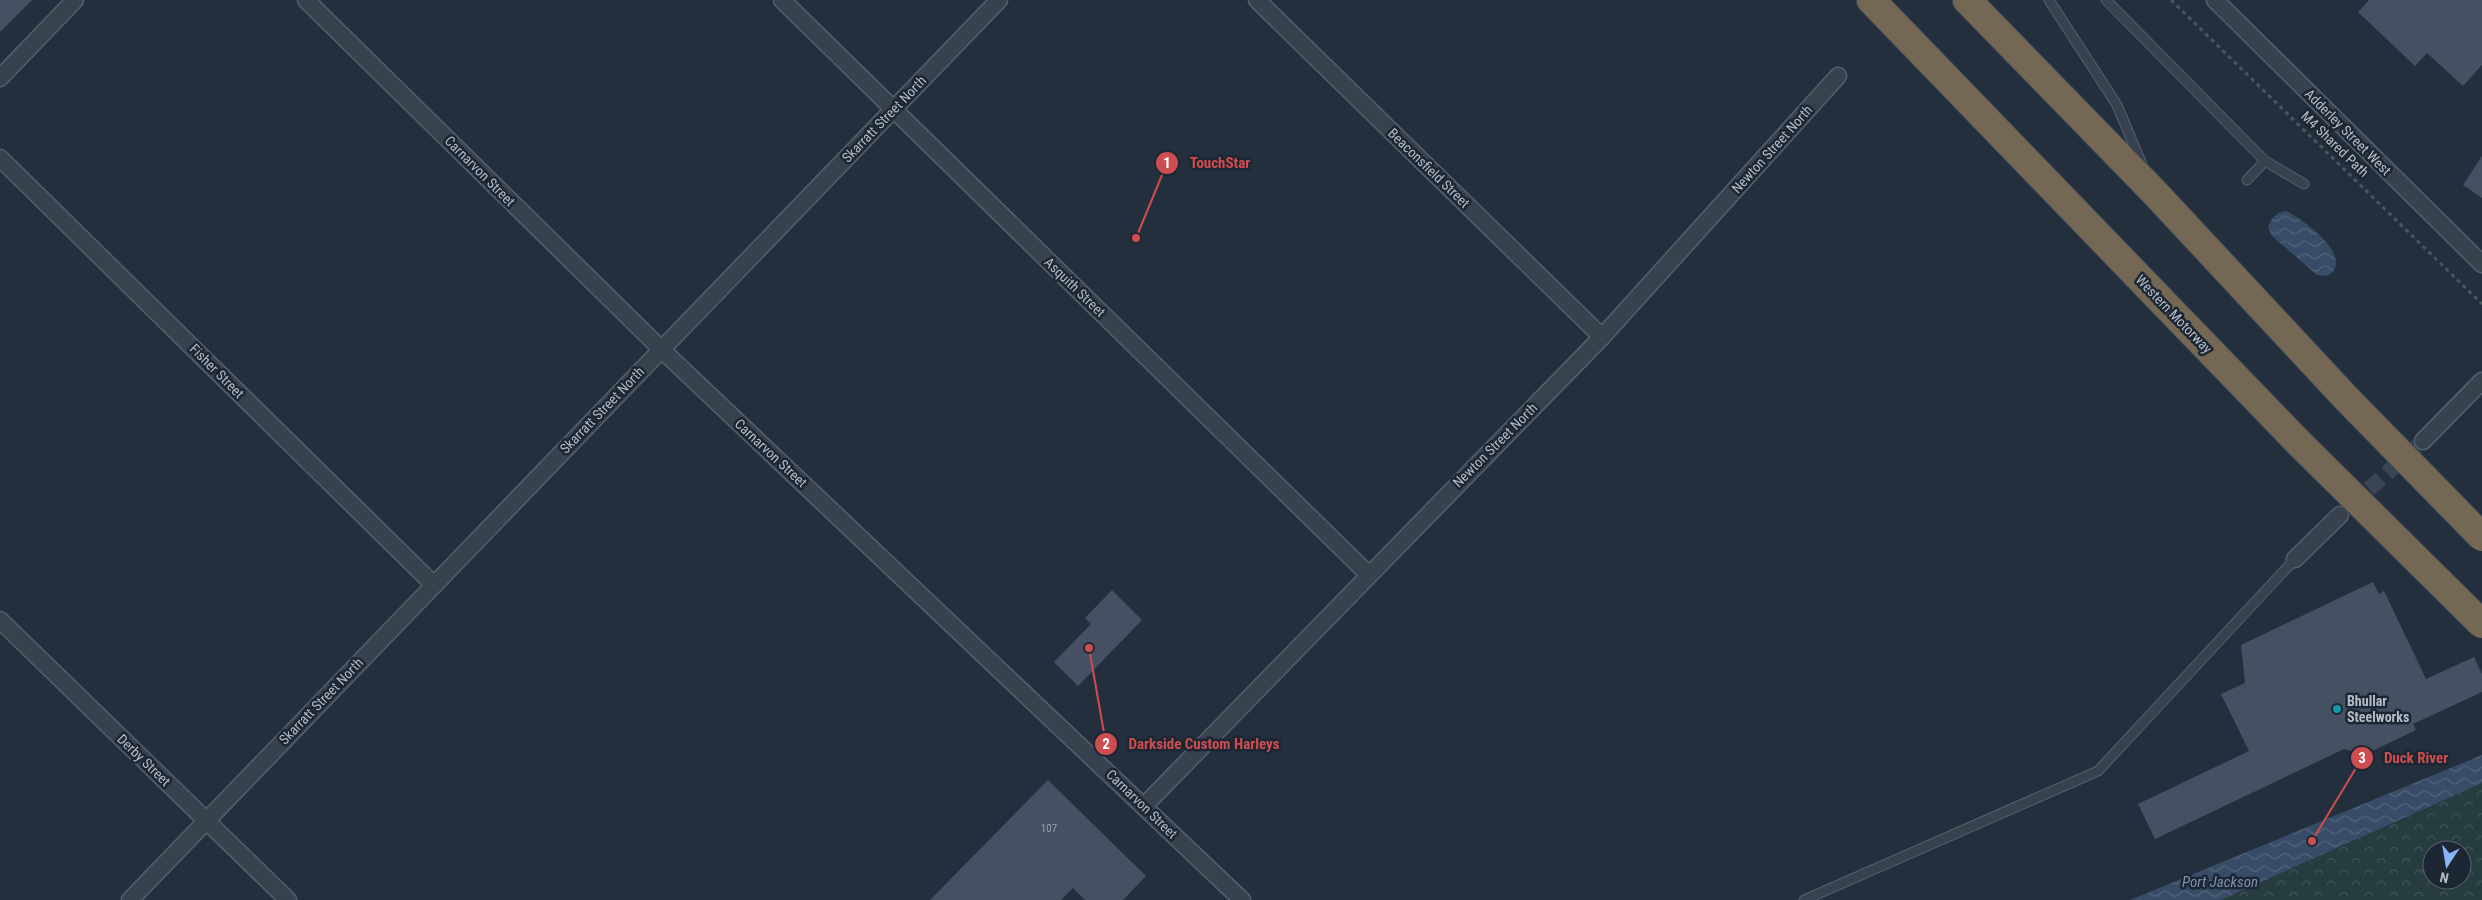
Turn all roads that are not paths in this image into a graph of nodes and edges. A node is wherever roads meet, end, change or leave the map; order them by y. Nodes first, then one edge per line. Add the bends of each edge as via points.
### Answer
1 (75, 0) edge
2 (306, 0) edge
3 (782, 0) edge
4 (999, 0) edge
5 (1257, 0) edge
6 (1871, 0) edge
7 (1967, 0) edge
8 (2049, 0) edge
9 (2106, 0) edge
10 (2215, 0) edge
11 (1838, 76) dead end
12 (0, 78) edge
13 (894, 109) junction
14 (0, 158) edge
15 (2265, 161) junction
16 (2247, 180) dead end
17 (2304, 184) dead end
18 (2155, 194) junction
19 (2482, 264) edge
20 (1602, 336) junction
21 (661, 349) junction
22 (2482, 381) edge
23 (2423, 441) tunnel mouth
24 (2340, 515) tunnel mouth
25 (2482, 537) edge
26 (2294, 559) joint
27 (1368, 574) junction
28 (434, 585) junction
29 (0, 620) edge
30 (2482, 624) edge
31 (1144, 806) junction
32 (206, 820) junction
33 (130, 900) edge
34 (288, 900) edge
35 (1242, 900) edge
36 (1804, 900) edge

1 - 12 street
2 - 21 street, Carnarvon Street
3 - 13 street, Asquith Street
4 - 13 street, Skarratt Street North
5 - 20 street, Beaconsfield Street
6 - 30 highway, Western Motorway, bridge via 2298,442
7 - 18 highway
8 - 18 lane via 2117,105
9 - 15 lane
10 - 19 street, Adderley Street West
11 - 20 street, Newton Street North
13 - 21 street, Skarratt Street North
13 - 27 street, Asquith Street
14 - 28 street, Fisher Street
15 - 16 lane
15 - 17 lane
18 - 25 highway, bridge via 2346,398
20 - 27 street, Newton Street North
21 - 28 street, Skarratt Street North
21 - 31 street, Carnarvon Street
22 - 23 street
24 - 26 street
26 - 36 lane via 2098,771
27 - 31 street, Newton Street North
28 - 32 street, Skarratt Street North
29 - 32 street, Derby Street
31 - 35 street, Carnarvon Street
32 - 33 street, Skarratt Street North
32 - 34 street, Derby Street

